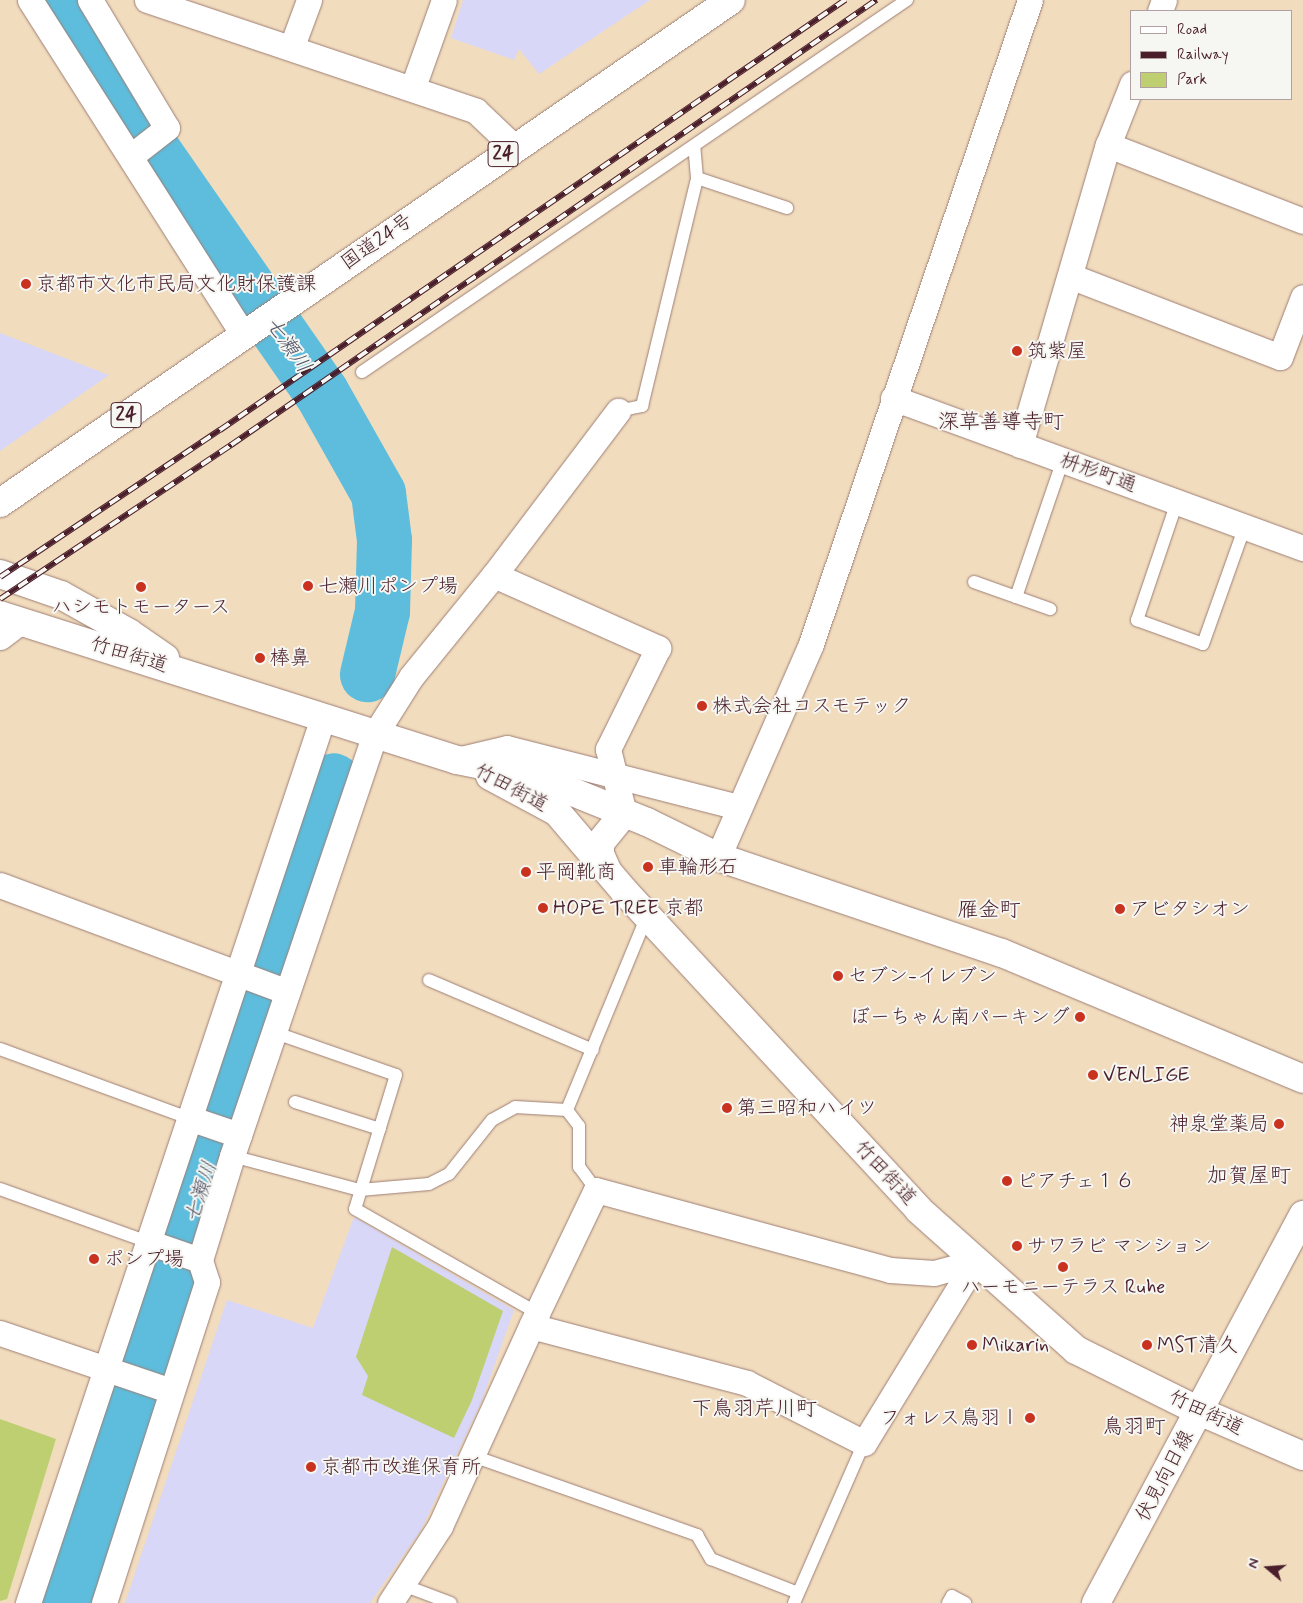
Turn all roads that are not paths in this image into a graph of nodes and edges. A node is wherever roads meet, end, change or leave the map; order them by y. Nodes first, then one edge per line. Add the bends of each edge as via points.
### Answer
1 (30, 0) edge
2 (90, 0) edge
3 (309, 0) edge
4 (444, 0) edge
5 (731, 0) edge
6 (907, 0) edge
7 (1030, 0) edge
8 (160, 2) edge
9 (292, 46) junction
10 (413, 87) junction
11 (1130, 89) edge
12 (1108, 145) junction
13 (694, 146) junction
14 (514, 147) junction
15 (136, 152) junction
16 (697, 178) junction
17 (787, 208) dead end
18 (1303, 221) edge
19 (1070, 276) junction
20 (1303, 297) edge
21 (248, 331) junction
22 (362, 372) dead end
23 (893, 398) junction
24 (618, 411) joint
25 (1020, 445) junction
26 (1063, 460) junction
27 (1178, 502) junction
28 (0, 503) edge
29 (1245, 526) junction
30 (1303, 548) edge
31 (0, 574) edge
32 (494, 575) junction
33 (974, 582) dead end
34 (1016, 597) junction
35 (1050, 609) dead end
36 (10, 618) edge
37 (0, 638) edge
38 (185, 672) junction
39 (323, 717) junction
40 (375, 734) junction
41 (457, 760) junction
42 (614, 774) junction
43 (738, 807) junction
44 (624, 812) junction
45 (718, 857) junction
46 (607, 870) junction
47 (0, 885) edge
48 (648, 915) junction
49 (429, 980) dead end
50 (263, 984) junction
51 (274, 1032) junction
52 (0, 1049) edge
53 (593, 1050) junction
54 (1303, 1078) edge
55 (294, 1102) dead end
56 (566, 1110) junction
57 (380, 1128) junction
58 (219, 1133) junction
59 (0, 1189) edge
60 (360, 1190) junction
61 (596, 1190) junction
62 (1303, 1216) edge
63 (157, 1245) junction
64 (196, 1258) junction
65 (975, 1262) junction
66 (534, 1320) junction
67 (0, 1333) edge
68 (115, 1373) junction
69 (164, 1389) junction
70 (1200, 1411) junction
71 (864, 1443) junction
72 (473, 1456) junction
73 (1303, 1456) edge
74 (397, 1594) edge
75 (796, 1598) edge
76 (28, 1603) edge
77 (104, 1603) edge
78 (451, 1603) edge
79 (948, 1603) edge
80 (965, 1603) edge
81 (1096, 1603) edge

1 - 15 street
2 - 15 street via 167,128
3 - 9 street
4 - 10 street
5 - 14 main road, 国道24号 / 24
6 - 13 lane
7 - 23 street
8 - 9 street
9 - 10 street
10 - 14 street via 476,111
11 - 12 street
12 - 18 street
12 - 19 street
13 - 16 lane
13 - 22 lane
14 - 21 main road, 国道24号 / 24
15 - 21 street
16 - 17 lane
16 - 24 lane via 642,406
19 - 20 street via 1280,357
19 - 25 street
21 - 28 main road, 国道24号 / 24
23 - 25 street, 枡形町通
23 - 43 street via 811,644
24 - 32 street
25 - 26 street, 枡形町通
26 - 27 street, 枡形町通
26 - 34 lane
27 - 29 street, 枡形町通
27 - 29 lane via 1136,620 1203,644
29 - 30 street, 枡形町通
31 - 38 main road via 61,596 129,633
32 - 40 street via 411,676
32 - 42 street via 658,648 608,749
33 - 34 lane
34 - 35 lane
36 - 37 street
36 - 38 main road, 竹田街道
38 - 39 main road, 竹田街道
39 - 40 main road, 竹田街道
39 - 50 street
40 - 41 main road, 竹田街道
40 - 50 street
41 - 42 street via 507,748
41 - 44 main road, 竹田街道 via 531,775
41 - 46 main road, 竹田街道 via 557,812
42 - 43 street
42 - 44 street
43 - 45 street
44 - 45 main road, 竹田街道
44 - 46 main road via 600,843 600,854
45 - 54 main road, 竹田街道 via 1002,952
46 - 48 main road, 竹田街道
47 - 50 street
48 - 53 lane
48 - 65 main road, 竹田街道 via 919,1210
49 - 53 lane
50 - 51 street
50 - 58 street
51 - 57 lane via 396,1075
51 - 58 street
52 - 58 lane
53 - 56 lane
55 - 57 lane
56 - 60 lane via 515,1107 492,1120 449,1174 429,1184
56 - 61 lane via 579,1126 579,1167
57 - 60 lane
58 - 60 lane
58 - 63 street
58 - 64 street
59 - 63 lane
60 - 66 lane via 355,1209
61 - 65 street via 890,1270 934,1273
61 - 66 street
62 - 70 main road, 伏見向日線
63 - 64 street
63 - 68 street
64 - 69 street via 207,1282
65 - 70 main road, 竹田街道 via 1076,1350
65 - 71 street
66 - 71 street via 747,1383
66 - 72 street
67 - 68 street
68 - 69 street
68 - 76 street
69 - 77 street
70 - 73 main road, 竹田街道
70 - 81 main road, 伏見向日線
71 - 75 lane
72 - 74 street via 440,1526
72 - 75 lane via 697,1535 711,1559
74 - 78 lane
79 - 80 lane via 952,1596

